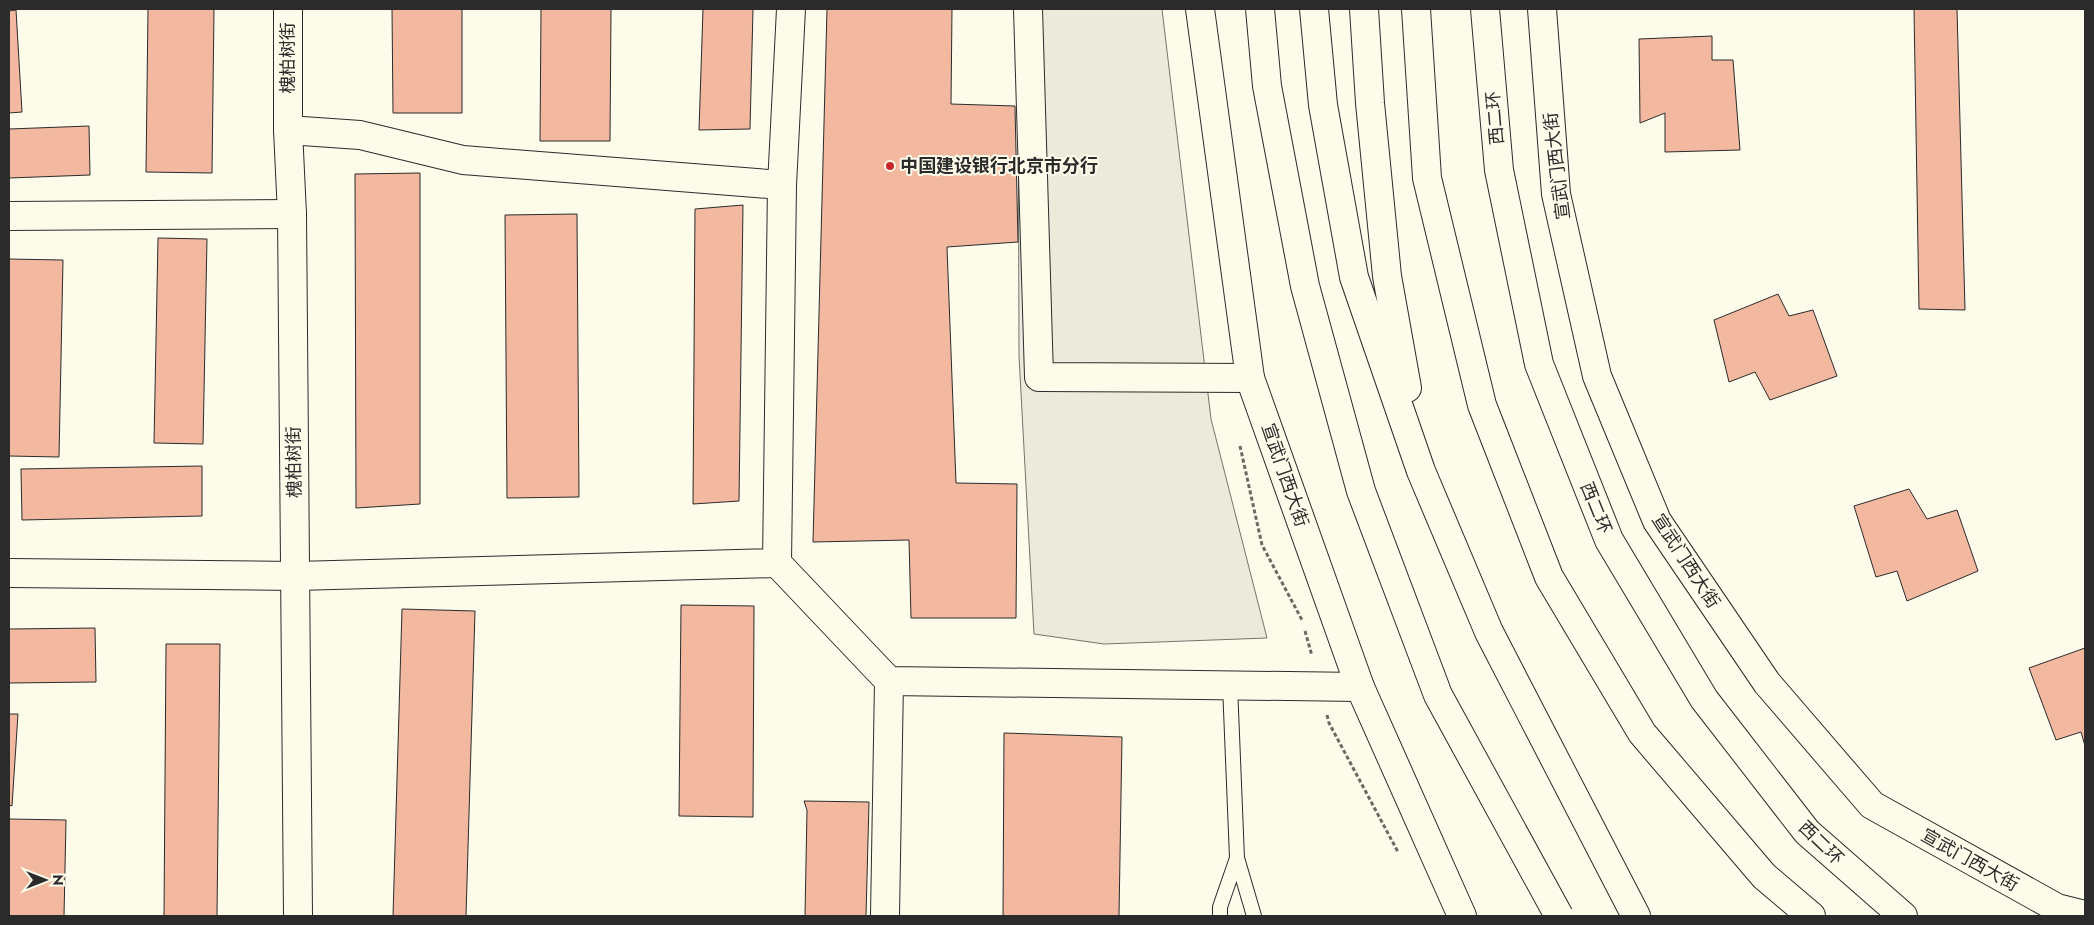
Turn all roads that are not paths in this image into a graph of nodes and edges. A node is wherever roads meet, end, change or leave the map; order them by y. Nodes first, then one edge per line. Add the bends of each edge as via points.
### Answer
1 (288, 9) edge
2 (791, 9) edge
3 (1028, 9) edge
4 (1200, 9) edge
5 (1260, 9) edge
6 (1314, 9) edge
7 (1364, 9) edge
8 (1416, 9) edge
9 (1486, 9) edge
10 (1542, 9) edge
11 (288, 130) junction
12 (782, 185) junction
13 (292, 214) junction
14 (9, 216) edge
15 (1250, 378) junction
16 (1421, 471) junction
17 (777, 563) junction
18 (9, 573) edge
19 (296, 576) junction
20 (889, 681) junction
21 (1230, 686) junction
22 (1360, 688) junction
23 (1237, 858) junction
24 (2085, 915) edge
25 (298, 916) edge
26 (885, 916) edge
27 (1220, 916) edge
28 (1254, 916) edge
29 (1462, 916) edge
30 (1559, 916) edge
31 (1636, 916) edge
32 (1811, 916) edge
33 (1902, 916) edge

1 - 11 main road, 槐柏树街
2 - 12 main road
3 - 15 main road via 1039,377
4 - 15 main road, 宣武门西大街
5 - 30 main road, bridge via 1267,86 1305,286 1361,491 1438,695
6 - 16 main road via 1323,105 1354,277
7 - 16 main road via 1387,276
8 - 32 main road via 1427,178 1482,405 1550,577 1642,733 1764,876
9 - 33 main road, 西二环 via 1499,170 1539,364 1609,540 1704,699 1807,832
10 - 24 main road, 宣武门西大街 via 1556,194 1597,376 1657,520 1767,683 1872,805 2057,908
11 - 12 main road via 360,135 463,160
11 - 13 main road, 槐柏树街
12 - 17 main road
13 - 14 main road
13 - 19 main road, 槐柏树街
15 - 22 main road, 宣武门西大街
16 - 31 main road via 1489,632
17 - 19 main road
17 - 20 main road
18 - 19 main road
19 - 25 main road, 槐柏树街
20 - 21 main road
20 - 26 main road
21 - 22 main road
21 - 23 lane
22 - 29 main road, 宣武门西大街
23 - 27 lane via 1220,907
23 - 28 lane

